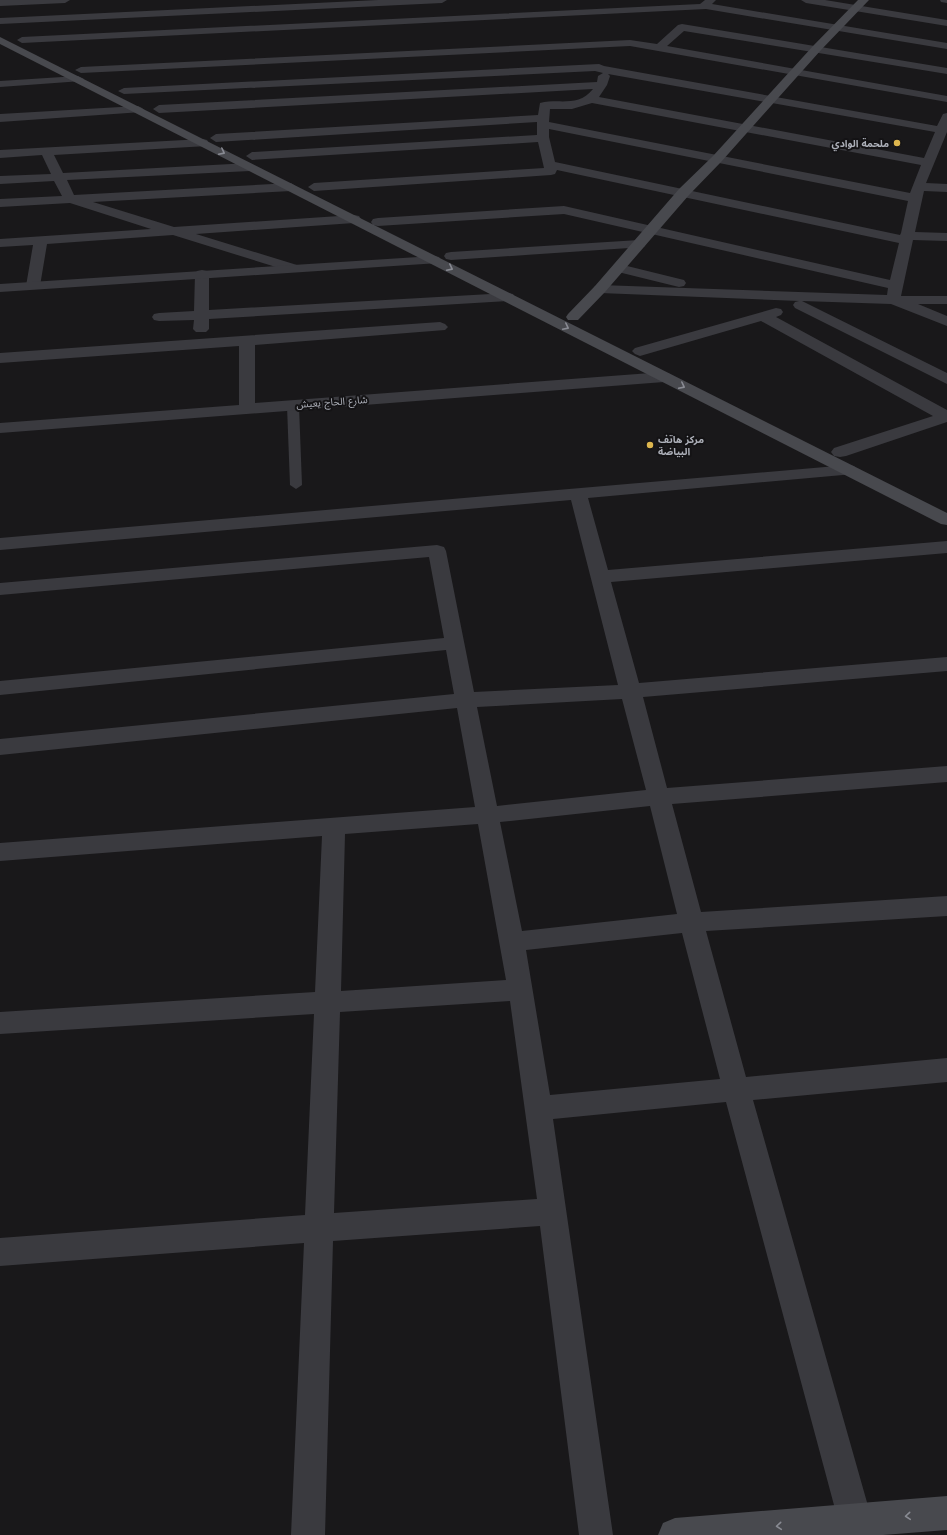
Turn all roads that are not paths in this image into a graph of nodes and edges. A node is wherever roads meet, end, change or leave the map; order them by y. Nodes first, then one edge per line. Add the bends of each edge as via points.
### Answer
1 (65, 0) edge
2 (442, 0) edge
3 (806, 0) edge
4 (394, 1) edge
5 (0, 3) edge
6 (708, 3) edge
7 (860, 4) edge
8 (228, 5) edge
9 (527, 16) junction
10 (0, 21) edge
11 (947, 22) edge
12 (399, 26) junction
13 (838, 28) junction
14 (227, 30) junction
15 (0, 37) edge
16 (22, 40) junction
17 (541, 46) junction
18 (947, 46) edge
19 (659, 48) junction
20 (817, 48) junction
21 (589, 49) junction
22 (52, 66) junction
23 (30, 67) dead end
24 (599, 68) junction
25 (796, 71) junction
26 (947, 71) edge
27 (79, 74) junction
28 (410, 77) junction
29 (0, 84) edge
30 (601, 86) junction
31 (124, 91) junction
32 (414, 95) junction
33 (591, 99) junction
34 (772, 99) junction
35 (947, 99) edge
36 (159, 109) junction
37 (138, 110) junction
38 (0, 118) edge
39 (543, 121) junction
40 (945, 125) edge
41 (745, 128) junction
42 (543, 138) junction
43 (210, 140) junction
44 (941, 145) edge
45 (46, 152) junction
46 (0, 154) edge
47 (717, 159) junction
48 (251, 161) junction
49 (928, 164) junction
50 (550, 165) junction
51 (58, 176) junction
52 (0, 180) edge
53 (291, 187) junction
54 (314, 187) junction
55 (947, 188) edge
56 (684, 192) junction
57 (917, 192) junction
58 (70, 199) junction
59 (0, 203) edge
60 (354, 219) junction
61 (378, 222) junction
62 (651, 230) junction
63 (176, 231) junction
64 (947, 237) edge
65 (905, 238) junction
66 (41, 240) junction
67 (0, 243) edge
68 (639, 244) junction
69 (451, 256) junction
70 (434, 260) junction
71 (292, 268) junction
72 (618, 268) junction
73 (202, 274) junction
74 (33, 286) junction
75 (895, 286) junction
76 (0, 288) edge
77 (600, 289) junction
78 (727, 294) junction
79 (508, 297) junction
80 (829, 298) junction
81 (892, 300) junction
82 (947, 300) edge
83 (800, 305) junction
84 (202, 315) junction
85 (763, 316) junction
86 (159, 317) dead end
87 (573, 317) junction
88 (947, 322) edge
89 (440, 327) dead end
90 (248, 340) junction
91 (202, 344) junction
92 (640, 351) junction
93 (0, 358) edge
94 (664, 377) junction
95 (947, 379) edge
96 (293, 406) junction
97 (247, 409) junction
98 (947, 417) edge
99 (0, 428) edge
100 (840, 452) junction
101 (848, 470) junction
102 (296, 485) dead end
103 (578, 493) junction
104 (947, 505) edge
105 (947, 520) edge
106 (0, 544) edge
107 (947, 547) edge
108 (600, 576) junction
109 (0, 589) edge
110 (455, 643) junction
111 (947, 664) edge
112 (0, 688) edge
113 (631, 691) junction
114 (466, 700) junction
115 (0, 747) edge
116 (947, 774) edge
117 (658, 796) junction
118 (487, 815) junction
119 (334, 827) junction
120 (0, 852) edge
121 (947, 906) edge
122 (692, 922) junction
123 (511, 942) junction
124 (521, 990) junction
125 (328, 1002) junction
126 (0, 1023) edge
127 (947, 1070) edge
128 (736, 1089) junction
129 (538, 1108) junction
130 (553, 1211) junction
131 (320, 1228) junction
132 (0, 1252) edge
133 (947, 1513) edge
134 (855, 1520) junction
135 (308, 1535) edge
136 (596, 1535) edge
137 (674, 1535) edge

1 - 5 street
2 - 4 street
3 - 7 street
4 - 8 street
4 - 12 street
6 - 9 street
6 - 13 street
7 - 11 street
7 - 13 main road
8 - 10 street
8 - 14 street
9 - 12 street
9 - 17 street
12 - 14 street
13 - 18 street
13 - 20 main road
14 - 16 street
15 - 16 main road
15 - 22 main road
16 - 27 main road
17 - 21 street
17 - 27 street via 404,49
19 - 20 street via 682,27
19 - 21 street via 630,43
19 - 25 street
20 - 25 main road
20 - 26 street
21 - 24 street
22 - 23 street
22 - 27 main road
24 - 28 street
24 - 30 street via 604,77
24 - 34 street
25 - 34 main road
25 - 35 street
27 - 29 street
27 - 31 main road
27 - 37 main road
28 - 31 street
28 - 32 street
30 - 32 street
30 - 33 street
31 - 36 main road
32 - 36 street
33 - 39 street via 578,105 544,105
33 - 41 street
34 - 40 street
34 - 41 main road
36 - 43 main road
37 - 38 street
37 - 43 main road
39 - 42 street
39 - 43 street
39 - 47 street
40 - 44 street
41 - 47 main road
41 - 49 street
42 - 48 street
42 - 50 street
43 - 45 street
43 - 48 main road
44 - 49 street
45 - 46 street
45 - 51 street
47 - 56 main road
47 - 57 street
48 - 51 street
48 - 53 main road
48 - 54 main road
49 - 57 street
50 - 54 street via 551,172
50 - 56 street
51 - 52 street
51 - 58 street
53 - 58 street
53 - 60 main road
54 - 61 main road
55 - 57 street
56 - 62 main road
56 - 65 street
57 - 65 street
58 - 59 street
58 - 63 street
60 - 63 street
60 - 70 main road
61 - 62 street via 564,210
61 - 69 main road
62 - 68 main road
62 - 75 street
63 - 66 street
63 - 71 street
64 - 65 street
65 - 75 street
66 - 67 street
66 - 74 street
68 - 69 street
68 - 72 main road
69 - 87 main road
70 - 71 street
70 -> 79 main road
71 - 73 street
72 - 77 main road
72 - 78 street
73 - 74 street
73 - 84 street
74 - 76 street
75 - 81 street
77 - 78 street
77 - 87 main road
78 - 80 street
79 - 84 street
79 -> 94 main road
80 - 81 street
80 - 83 street
81 - 82 street
81 - 88 street
83 - 85 street
83 - 95 street
84 - 86 street
84 - 91 street
85 - 92 street
85 - 98 street
87 - 92 main road
89 - 90 street
90 - 91 street
90 - 97 street
91 - 93 street
92 - 100 main road
94 - 96 street, شارع الحاج يعيش
94 -> 101 main road
96 - 97 street, شارع الحاج يعيش
96 - 102 lane
97 - 99 street, شارع الحاج يعيش
98 - 100 street
100 - 104 main road
101 - 103 street
101 - 105 main road
103 - 106 street
103 - 108 street
107 - 108 street
108 - 113 street
109 - 110 street via 437,551
110 - 112 street
110 - 114 street
111 - 113 street
113 - 114 street
113 - 117 street
114 - 115 street
114 - 118 street
116 - 117 street
117 - 118 street
117 - 122 street
118 - 119 street
118 - 123 street
119 - 120 street
119 - 125 street
121 - 122 street
122 - 123 street
122 - 128 street
123 - 124 street
124 - 125 street
124 - 129 street
125 - 126 street
125 - 131 street
127 - 128 street
128 - 129 street
128 - 134 street
129 - 130 street
130 - 131 street
130 - 136 street
131 - 132 street
131 - 135 street
133 -> 134 main road
134 -> 137 main road

